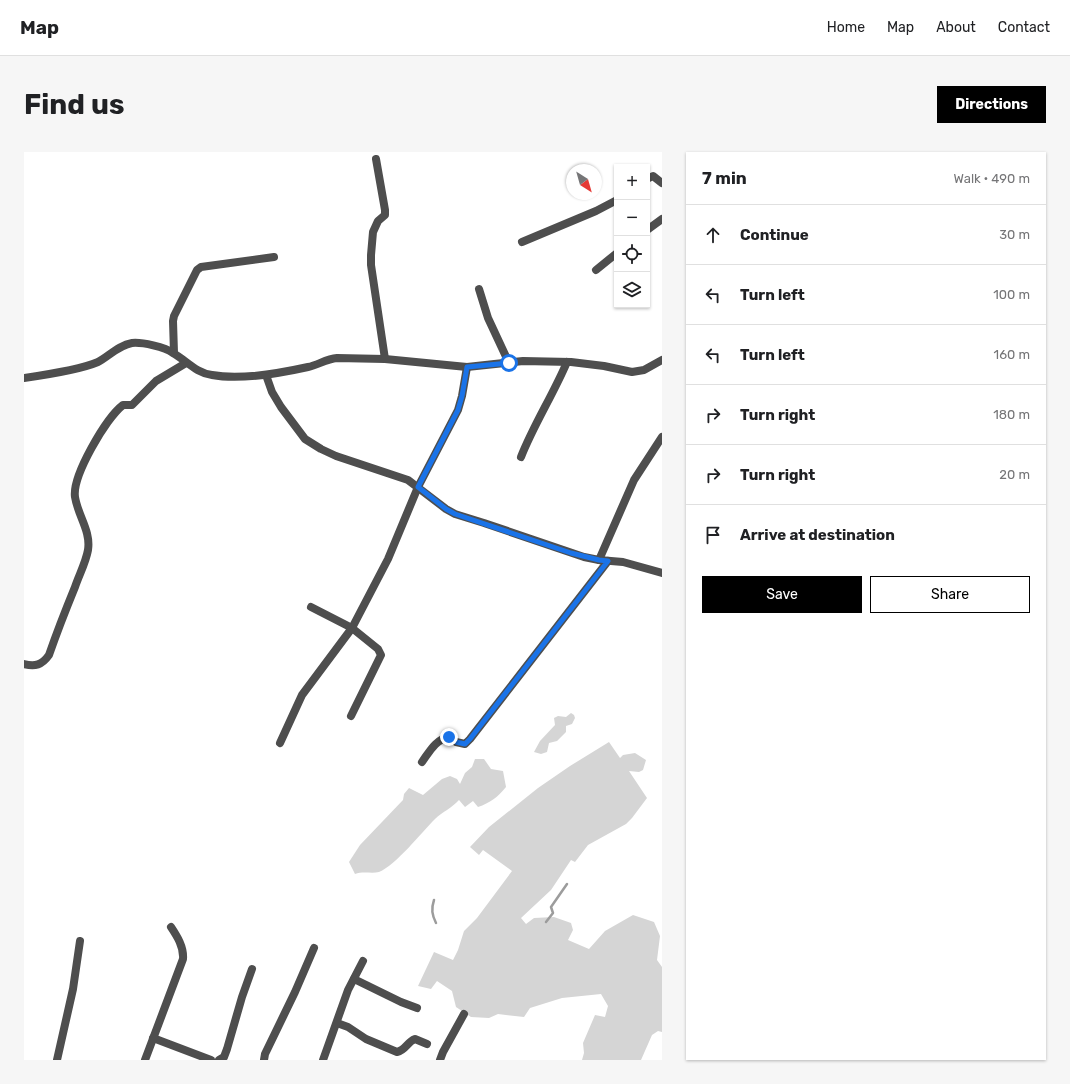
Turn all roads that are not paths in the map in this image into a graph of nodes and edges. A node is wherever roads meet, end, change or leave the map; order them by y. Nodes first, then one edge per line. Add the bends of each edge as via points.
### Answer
1 (376, 159) dead end
2 (650, 178) edge
3 (662, 183) edge
4 (614, 202) edge
5 (662, 219) edge
6 (650, 228) edge
7 (522, 242) dead end
8 (614, 255) edge
9 (274, 257) dead end
10 (596, 270) dead end
11 (479, 290) dead end
12 (174, 352) junction
13 (385, 359) junction
14 (662, 360) edge
15 (567, 362) junction
16 (186, 363) junction
17 (509, 363) junction
18 (467, 367) junction
19 (266, 374) junction
20 (24, 378) edge
21 (662, 436) edge
22 (521, 457) dead end
23 (418, 487) junction
24 (599, 560) junction
25 (608, 561) junction
26 (662, 573) edge
27 (311, 607) dead end
28 (352, 628) junction
29 (24, 664) edge
30 (351, 716) dead end
31 (280, 743) dead end
32 (422, 762) dead end
33 (171, 927) dead end
34 (80, 942) dead end
35 (314, 948) dead end
36 (363, 961) dead end
37 (252, 969) dead end
38 (354, 979) junction
39 (417, 1008) dead end
40 (464, 1014) dead end
41 (336, 1023) junction
42 (153, 1038) junction
43 (427, 1044) dead end
44 (57, 1060) edge
45 (146, 1060) edge
46 (211, 1060) edge
47 (219, 1060) edge
48 (264, 1060) edge
49 (323, 1060) edge
50 (440, 1060) edge

1 - 13 street via 385,215 378,221 373,232 371,265
2 - 3 street via 653,176
4 - 7 street
5 - 6 street
8 - 10 street
9 - 12 street via 201,267 197,270 174,316
11 - 17 street via 488,318
12 - 16 street
12 - 20 street via 132,343 98,362
13 - 18 street
13 - 19 street via 337,358 310,367
14 - 15 street via 644,370 632,372
15 - 17 street
15 - 22 street
16 - 19 street via 210,375 224,377
16 - 29 street via 156,381 132,405 121,406 100,433 86,458 75,496 88,532 86,559 49,655 38,665
17 - 18 street
18 - 23 street via 458,410
19 - 23 street via 281,407 305,439 336,456 394,474
21 - 24 street via 630,487
23 - 24 street via 455,514
23 - 28 street via 388,559
24 - 25 street
25 - 26 street via 624,562
25 - 32 street via 470,739 465,744 449,737 441,739
27 - 28 street
28 - 30 street via 378,649 381,655
28 - 31 street via 302,695
33 - 42 street via 184,953
34 - 44 street
35 - 48 street
36 - 38 street
37 - 47 street via 227,1049 224,1057
38 - 39 street
38 - 41 street
40 - 50 street
41 - 43 street via 397,1052 415,1038
41 - 49 street
42 - 45 street
42 - 46 street

